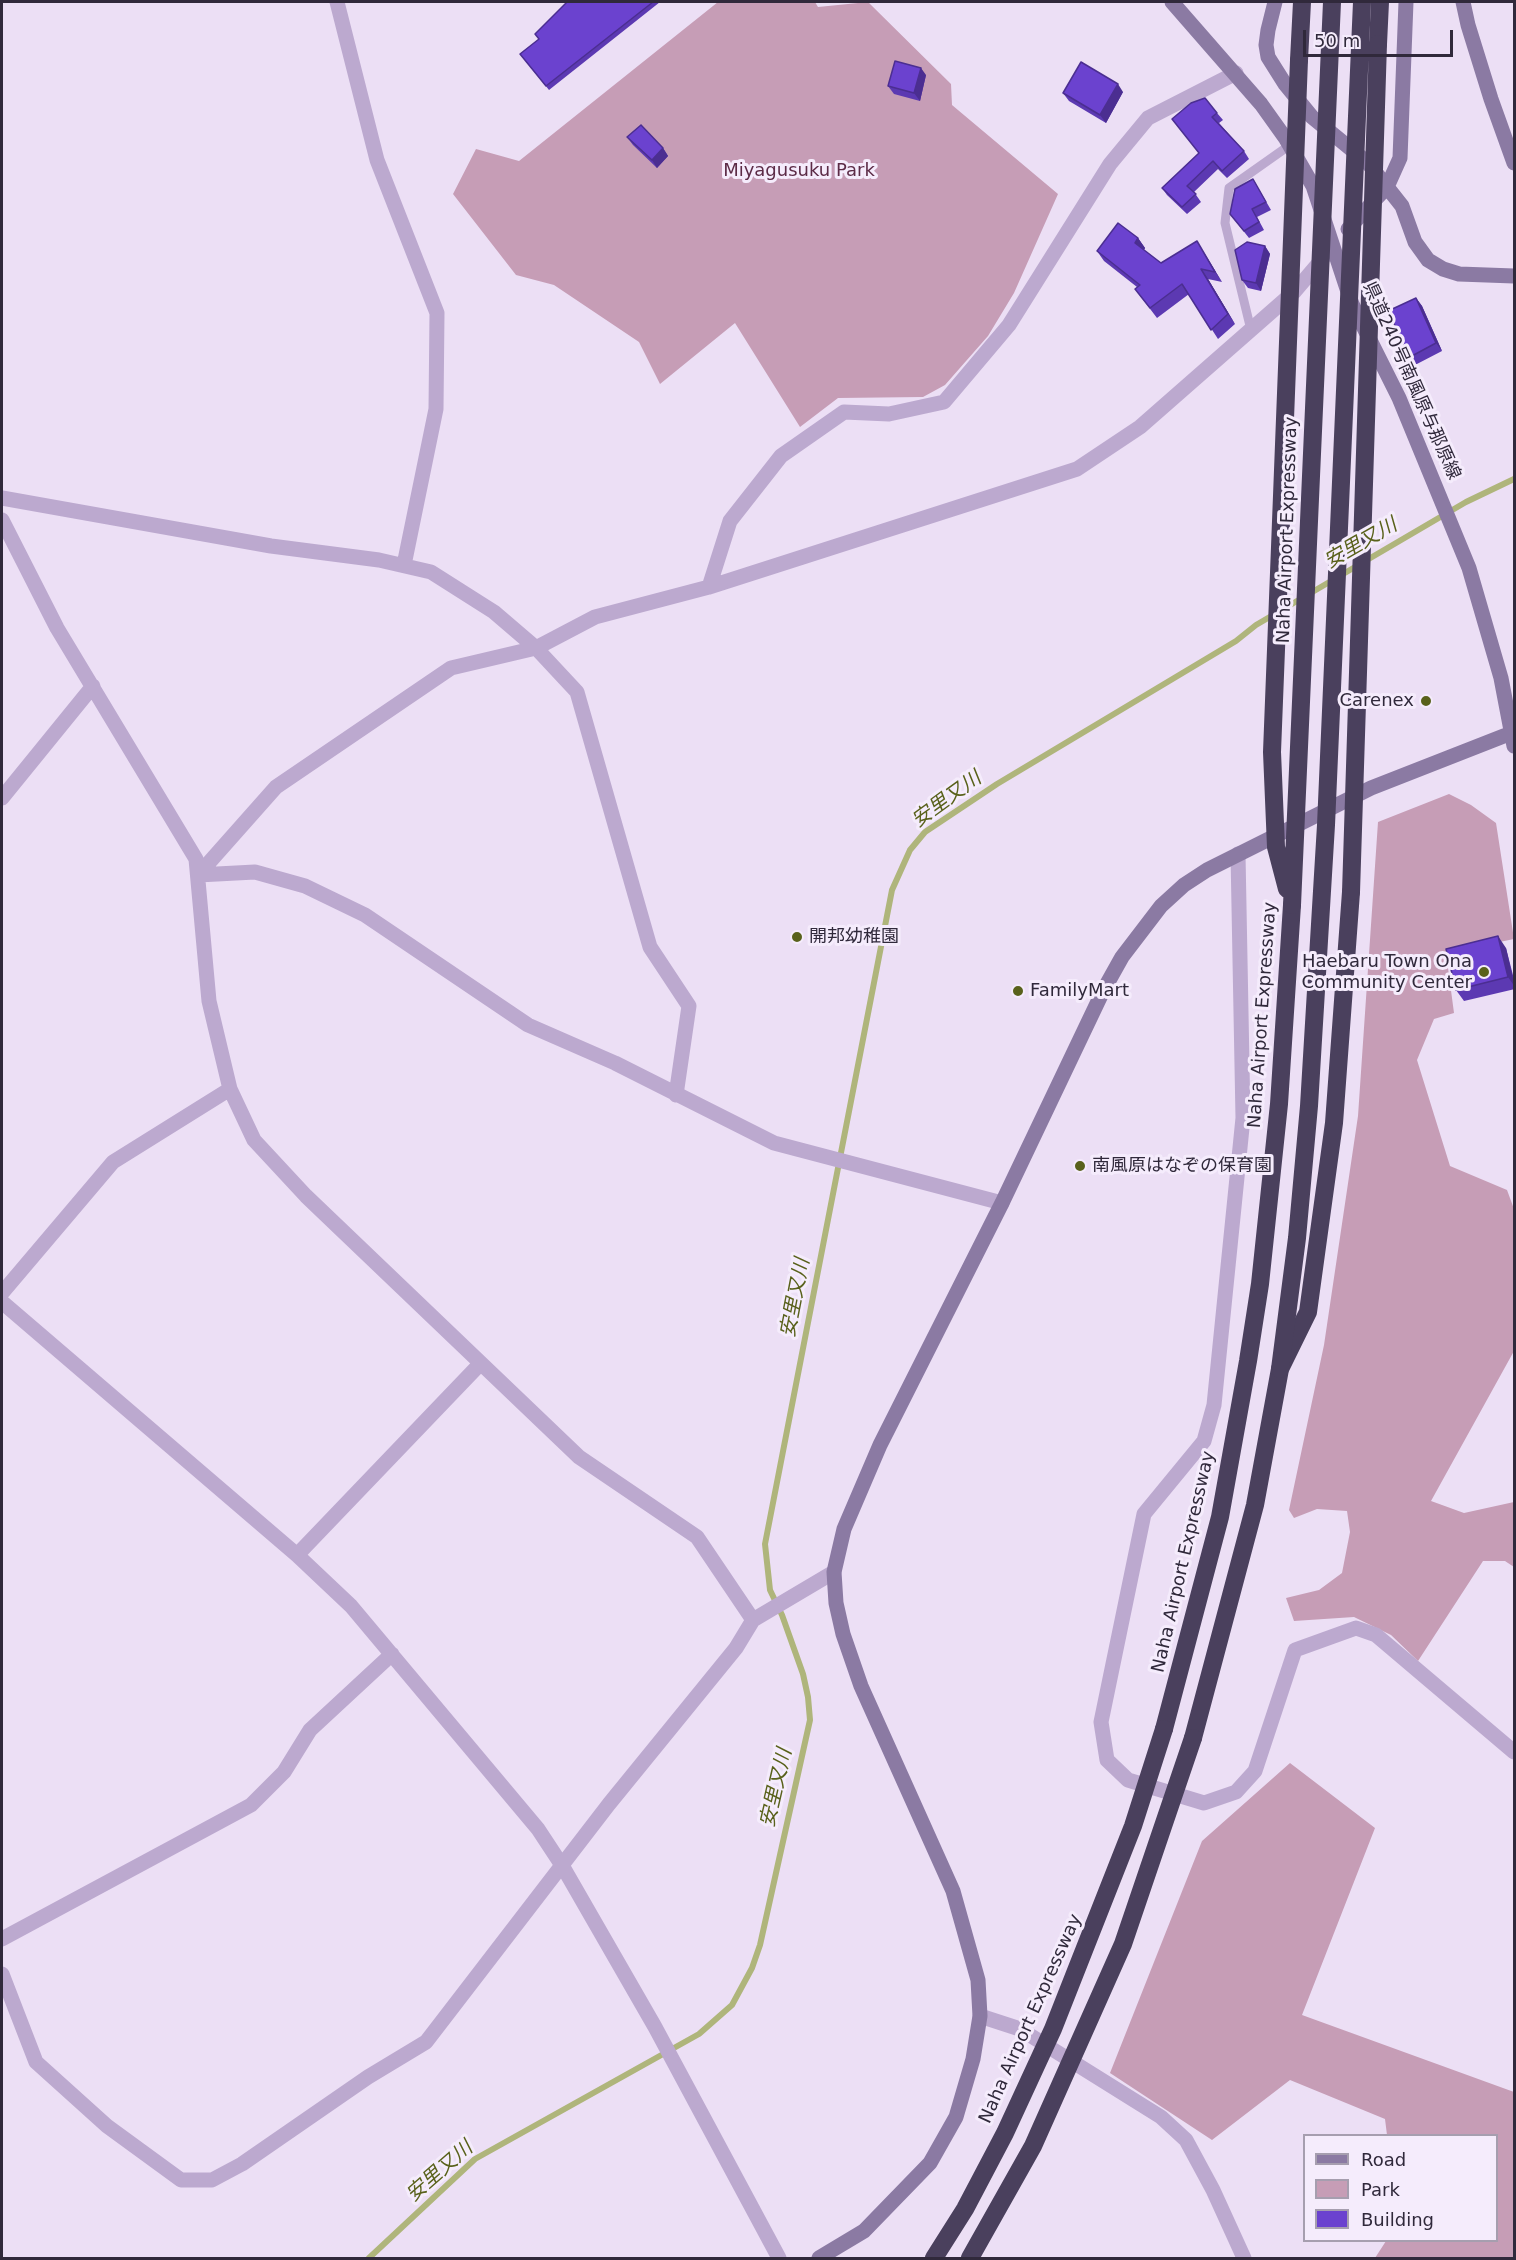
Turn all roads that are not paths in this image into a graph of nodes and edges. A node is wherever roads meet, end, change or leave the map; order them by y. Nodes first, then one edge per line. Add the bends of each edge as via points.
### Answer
1 (337, 2) edge
2 (1172, 2) edge
3 (1275, 2) edge
4 (1302, 2) edge
5 (1332, 2) edge
6 (1362, 2) edge
7 (1380, 2) edge
8 (1406, 2) edge
9 (1463, 2) edge
10 (1236, 73) junction
11 (1290, 145) junction
12 (1515, 163) edge
13 (1387, 187) junction
14 (1334, 245) junction
15 (1515, 276) edge
16 (1251, 330) junction
17 (2, 498) edge
18 (2, 520) edge
19 (404, 565) junction
20 (709, 587) junction
21 (536, 648) junction
22 (93, 686) junction
23 (1514, 737) edge
24 (2, 798) edge
25 (1238, 854) junction
26 (198, 875) junction
27 (1292, 905) junction
28 (230, 1089) junction
29 (676, 1095) junction
30 (1002, 1203) junction
31 (2, 1293) edge
32 (2, 1302) edge
33 (480, 1364) junction
34 (1280, 1369) junction
35 (297, 1555) junction
36 (834, 1572) junction
37 (753, 1620) junction
38 (392, 1654) junction
39 (1515, 1752) edge
40 (563, 1867) junction
41 (2, 1939) edge
42 (2, 1974) edge
43 (980, 2016) junction
44 (779, 2259) edge
45 (819, 2259) edge
46 (934, 2259) edge
47 (970, 2259) edge
48 (1244, 2259) edge

1 - 19 street via 377,160 436,313 436,409
2 - 10 street, 県道240号南風原与那原線
3 - 13 street via 1266,45 1268,57 1312,117 1368,164
4 - 27 highway, bridge via 1272,752 1276,847
5 - 27 highway, Naha Airport Expressway, bridge
6 - 34 highway, bridge via 1327,813 1310,1094
7 - 34 highway, bridge via 1347,973 1334,1123 1308,1312
8 - 13 street via 1400,158
9 - 12 street via 1491,99
10 - 11 street, 県道240号南風原与那原線
10 - 20 street via 1148,118 1110,165 1008,325 944,402 889,414 844,412 781,456 730,521
11 - 14 street, 県道240号南風原与那原線 via 1313,186
11 - 16 lane via 1229,188 1225,223
13 - 14 street
13 - 15 street via 1402,206 1415,242 1428,260 1459,274
14 - 16 street via 1300,286
14 - 23 street, 県道240号南風原与那原線 via 1352,304 1399,398 1452,526 1483,614
16 - 20 street via 1140,427 1077,469
17 - 19 street via 271,546
18 - 22 street via 57,628
19 - 21 street via 431,572 494,612
20 - 21 street via 595,617
21 - 26 street via 452,668 276,787
21 - 29 street via 577,692 650,947 689,1006
22 - 24 street
22 - 26 street via 196,859
23 - 25 street via 1371,788
25 - 30 street via 1184,885 1161,906 1122,957
25 - 39 street via 1243,1118 1214,1405 1204,1441 1144,1514 1101,1722 1107,1760 1128,1780 1204,1803 1236,1792 1255,1771 1295,1650 1356,1628 1376,1635
26 - 28 street via 208,1001
26 - 29 street via 255,872 305,886 365,915 528,1025
27 - 46 highway, Naha Airport Expressway, bridge via 1279,1104 1260,1284 1220,1517 1164,1730 1133,1826 1053,2029 1005,2133
28 - 31 street via 113,1161
28 - 33 street via 254,1140 306,1196
29 - 30 street via 774,1143
30 - 36 street via 880,1445 844,1529
32 - 35 street
33 - 35 street
33 - 37 street via 579,1457 697,1537
34 - 47 highway, bridge via 1255,1505 1193,1738 1123,1944 1033,2146
35 - 38 street via 351,1606
36 - 37 street
36 - 43 street via 843,1634 861,1686 953,1891 978,1980
37 - 40 street via 736,1648
38 - 40 street via 538,1829
38 - 41 street via 310,1730 284,1772 251,1805
40 - 42 street via 426,2042 212,2180 181,2180 107,2126 36,2062
40 - 44 street via 655,2027
43 - 45 street via 973,2060 956,2117 930,2163 864,2231
43 - 48 street via 1020,2029 1161,2117 1186,2140 1214,2190

